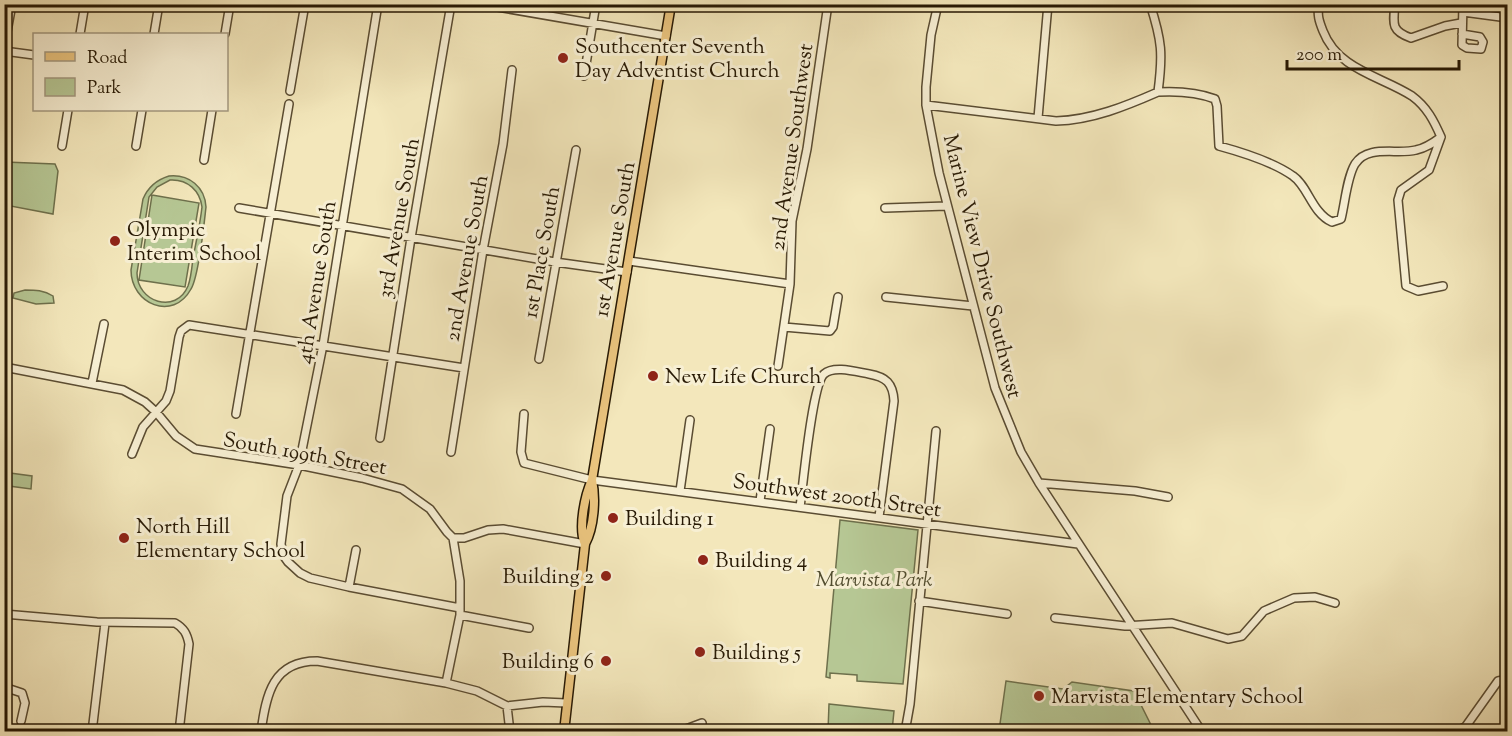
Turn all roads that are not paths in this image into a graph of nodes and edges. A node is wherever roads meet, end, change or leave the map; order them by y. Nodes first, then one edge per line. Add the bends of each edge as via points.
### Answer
1 (12, 4) edge
2 (85, 4) edge
3 (159, 4) edge
4 (230, 4) edge
5 (305, 4) edge
6 (378, 4) edge
7 (451, 4) edge
8 (480, 4) edge
9 (596, 4) edge
10 (671, 4) edge
11 (828, 4) edge
12 (938, 4) edge
13 (1048, 4) edge
14 (1150, 4) edge
15 (1319, 4) edge
16 (1395, 4) edge
17 (1463, 8) edge
18 (1508, 18) edge
19 (1461, 23) junction
20 (593, 24) junction
21 (80, 33) edge
22 (154, 33) edge
23 (225, 33) edge
24 (1462, 34) dead end
25 (666, 36) junction
26 (4, 49) edge
27 (33, 55) edge
28 (512, 70) dead end
29 (584, 76) dead end
30 (290, 91) dead end
31 (1158, 92) junction
32 (289, 104) dead end
33 (926, 105) junction
34 (68, 111) edge
35 (142, 111) edge
36 (212, 111) edge
37 (1038, 118) junction
38 (1441, 138) junction
39 (62, 146) dead end
40 (135, 146) dead end
41 (576, 150) dead end
42 (204, 160) dead end
43 (947, 206) junction
44 (239, 208) dead end
45 (885, 208) dead end
46 (271, 214) junction
47 (342, 227) junction
48 (411, 238) junction
49 (483, 250) junction
50 (629, 261) junction
51 (555, 262) junction
52 (627, 272) junction
53 (789, 284) junction
54 (1443, 286) dead end
55 (838, 297) dead end
56 (886, 297) dead end
57 (973, 306) junction
58 (104, 324) dead end
59 (784, 327) junction
60 (250, 334) junction
61 (323, 345) junction
62 (392, 356) junction
63 (539, 359) dead end
64 (778, 366) dead end
65 (4, 367) edge
66 (464, 368) junction
67 (92, 383) junction
68 (156, 412) junction
69 (236, 414) dead end
70 (524, 414) dead end
71 (690, 420) dead end
72 (770, 429) dead end
73 (936, 431) dead end
74 (380, 438) dead end
75 (451, 452) dead end
76 (132, 454) dead end
77 (299, 465) junction
78 (592, 480) junction
79 (1039, 483) junction
80 (680, 491) junction
81 (1168, 497) dead end
82 (760, 501) junction
83 (800, 507) junction
84 (879, 516) junction
85 (927, 524) junction
86 (453, 538) junction
87 (585, 544) junction
88 (1078, 544) junction
89 (356, 550) dead end
90 (349, 587) junction
91 (920, 601) junction
92 (1335, 603) dead end
93 (460, 611) junction
94 (4, 614) edge
95 (1007, 614) dead end
96 (1055, 618) dead end
97 (105, 622) junction
98 (1133, 626) junction
99 (529, 628) dead end
100 (1508, 680) edge
101 (446, 683) junction
102 (4, 687) edge
103 (566, 703) junction
104 (507, 706) junction
105 (21, 721) dead end
106 (702, 723) dead end
107 (92, 732) edge
108 (178, 732) edge
109 (261, 732) edge
110 (510, 732) edge
111 (564, 732) edge
112 (678, 732) edge
113 (905, 732) edge
114 (1202, 732) edge
115 (1456, 732) edge

1 - 26 street
2 - 21 street
3 - 22 street
4 - 23 street
5 - 30 street
6 - 47 street, 4th Avenue South
7 - 48 street, 3rd Avenue South
8 - 20 street
9 - 20 street
10 - 25 main road, 1st Avenue South
11 - 53 street, 2nd Avenue Southwest via 807,149 792,220
12 - 33 street, Marine View Drive Southwest via 931,35
13 - 37 street
14 - 31 street via 1162,53
15 - 38 street via 1317,14 1334,50 1365,74 1416,100 1430,114
16 - 19 street via 1396,30 1411,38
17 - 18 street
17 - 19 street
19 - 24 street
20 - 25 street
20 - 29 street
25 - 50 main road, 1st Avenue South
26 - 27 street
28 - 49 street, 2nd Avenue South
31 - 37 street via 1090,117
31 - 38 street via 1185,92 1215,99 1219,146 1295,177 1323,216 1332,222 1341,219 1356,162 1368,153 1416,150
32 - 46 street
33 - 37 street
33 - 43 street, Marine View Drive Southwest
34 - 39 street
35 - 40 street
36 - 42 street
38 - 54 street via 1429,170 1401,190 1398,200 1406,286 1418,291
41 - 51 street, 1st Place South
43 - 45 street
43 - 57 street, Marine View Drive Southwest
44 - 46 street
46 - 47 street
46 - 60 street
47 - 48 street
47 - 61 street, 4th Avenue South
48 - 49 street
48 - 62 street, 3rd Avenue South
49 - 51 street
49 - 66 street, 2nd Avenue South
50 - 52 main road, 1st Avenue South
50 - 53 street
51 - 52 street
51 - 63 street, 1st Place South
52 - 78 main road, 1st Avenue South
53 - 59 street, 2nd Avenue Southwest
55 - 59 street via 830,331
56 - 57 street
57 - 79 street, Marine View Drive Southwest via 999,399
58 - 67 street
59 - 64 street, 2nd Avenue Southwest
60 - 61 street
60 - 68 street via 185,326 179,337 170,391
60 - 69 street
61 - 62 street
61 - 77 street, 4th Avenue South
62 - 66 street
62 - 74 street, 3rd Avenue South
65 - 67 street, South 199th Street
66 - 75 street, 2nd Avenue South
67 - 68 street, South 199th Street via 123,390
68 - 76 street via 143,427
68 - 77 street, South 199th Street via 176,436 195,449
70 - 78 street, Southwest 200th Street via 520,452 524,463
71 - 80 street
72 - 82 street
73 - 85 street
77 - 86 street, South 199th Street via 402,489 424,504
77 - 90 street, 4th Avenue South via 287,496 283,555 310,578
78 - 80 street, Southwest 200th Street
78 - 87 main road, 1st Avenue South via 586,492 581,536
79 - 81 street
79 - 88 street, Marine View Drive Southwest
80 - 82 street, Southwest 200th Street
82 - 83 street, Southwest 200th Street
83 - 84 street, Southwest 200th Street
83 - 84 street via 817,388 824,374 840,370 879,376 891,384 893,391
84 - 85 street, Southwest 200th Street
85 - 88 street, Southwest 200th Street
85 - 91 street
86 - 87 street via 509,530
86 - 93 street
87 - 103 main road, 1st Avenue South
88 - 98 street, Marine View Drive Southwest
89 - 90 street
90 - 93 street
91 - 95 street
91 - 113 street
92 - 98 street via 1304,596 1282,602 1264,611 1242,636 1235,638 1172,623
93 - 99 street
93 - 101 street
94 - 97 street
96 - 98 street
97 - 107 street
97 - 108 street via 175,623 185,632 189,644
98 - 114 street, Marine View Drive Southwest
100 - 115 street via 1498,681 1466,726
101 - 104 street via 477,691
101 - 109 street via 317,661 295,663 268,692
102 - 105 street via 22,693 25,703
103 - 104 street
103 - 111 main road, 1st Avenue South
104 - 110 street
106 - 112 street

